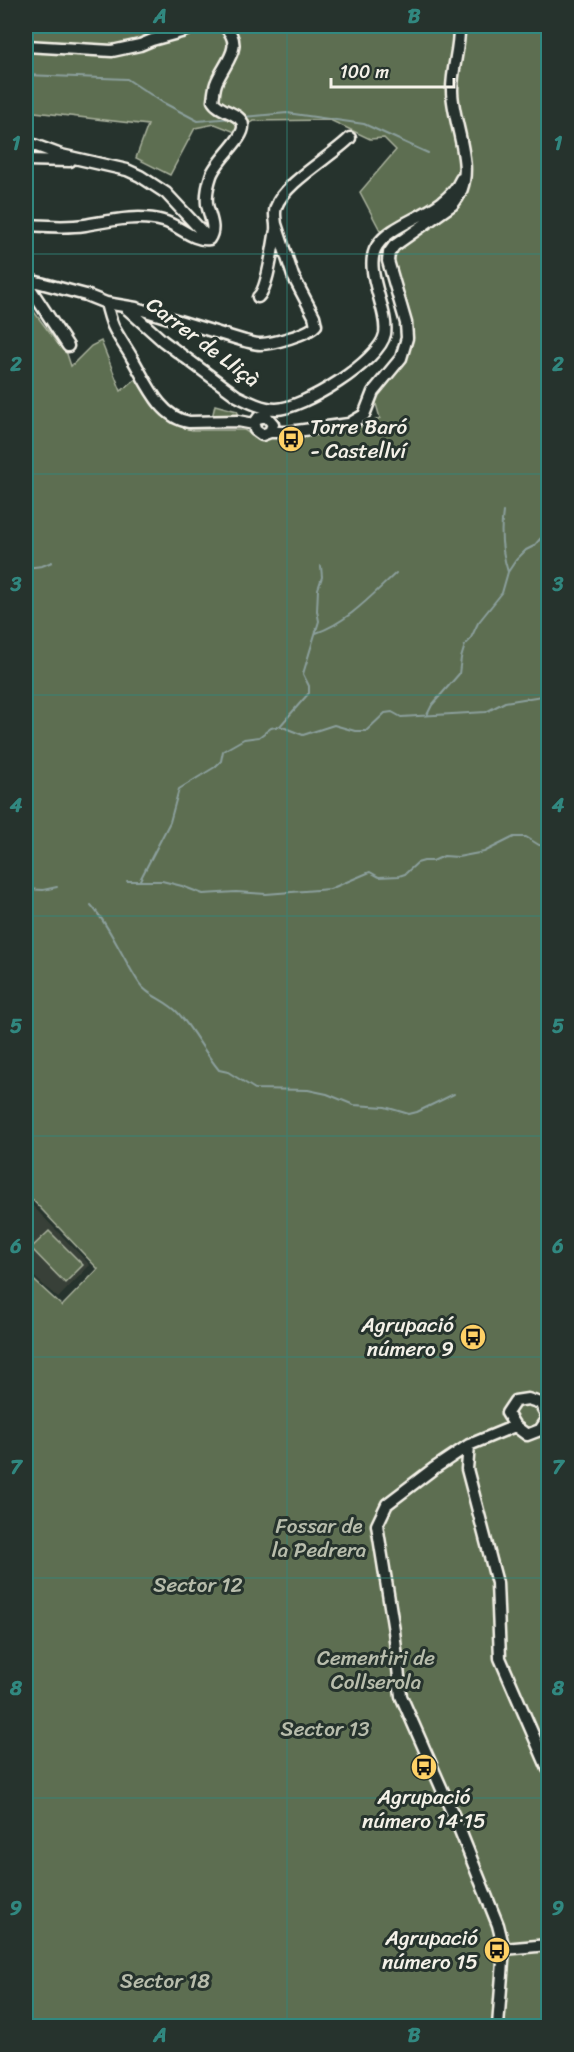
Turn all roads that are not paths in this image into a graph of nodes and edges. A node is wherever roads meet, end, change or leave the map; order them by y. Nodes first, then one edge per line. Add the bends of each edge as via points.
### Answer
1 (195, 26) edge
2 (212, 26) edge
3 (222, 26) edge
4 (459, 26) edge
5 (26, 46) edge
6 (350, 138) dead end
7 (26, 142) edge
8 (26, 160) edge
9 (83, 160) junction
10 (463, 175) junction
11 (276, 224) junction
12 (26, 225) edge
13 (209, 239) junction
14 (26, 276) edge
15 (26, 282) edge
16 (258, 297) dead end
17 (106, 303) junction
18 (125, 307) junction
19 (68, 346) dead end
20 (272, 421) junction
21 (515, 1426) dead end
22 (469, 1445) junction
23 (432, 1469) junction
24 (467, 1469) junction
25 (549, 1768) edge
26 (549, 1945) edge
27 (504, 1949) junction
28 (498, 2026) edge

1 - 5 street via 112,51
2 - 3 street
3 - 13 street via 234,39 234,48 213,100 240,119 243,129 211,175 207,196 213,230
4 - 10 street via 452,90 464,155
6 - 11 street via 283,195 275,211
7 - 9 street
8 - 9 street
9 - 13 street via 127,170 155,184
10 - 20 street, Carrer de Lliçà via 459,185 438,205 387,235 376,246 372,261 385,337 374,354 355,371
10 - 20 street via 464,185 456,201 389,253 407,338 401,358 373,392 364,415 349,424 302,429
11 - 16 street via 265,286
11 - 18 street via 293,276 314,316 316,325 312,330 262,344
12 - 13 street via 53,228 161,220 201,240
14 - 17 street
15 - 19 street
17 - 18 street
17 - 20 street via 112,325 152,394 172,416 189,422 254,424 264,416
18 - 20 street, Carrer de Lliçà via 163,341 237,396 256,405
21 - 22 street
22 - 23 street
22 - 24 street
23 - 24 street via 458,1463
23 - 27 street via 387,1504 377,1525 398,1678 401,1696 459,1828
24 - 25 street via 497,1582 500,1658
26 - 27 street
27 - 28 street

